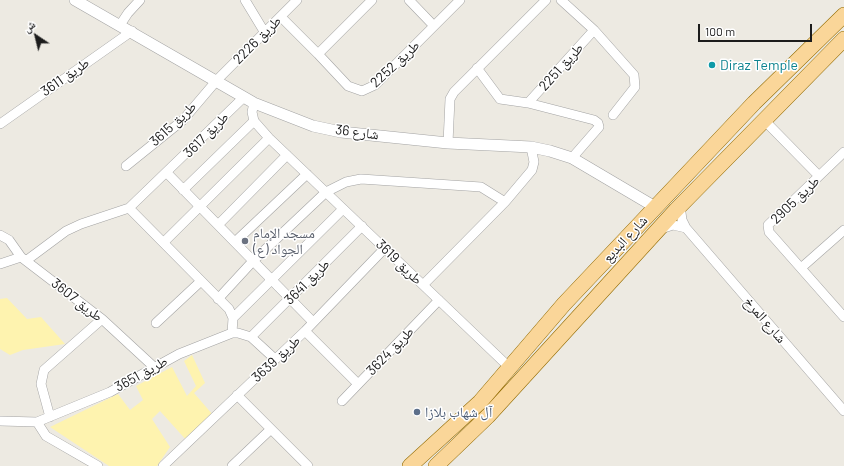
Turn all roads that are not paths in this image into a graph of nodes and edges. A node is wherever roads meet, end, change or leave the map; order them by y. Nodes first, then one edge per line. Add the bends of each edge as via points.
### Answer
1 (75, 0) edge
2 (140, 0) edge
3 (245, 0) edge
4 (297, 0) edge
5 (372, 0) edge
6 (409, 0) edge
7 (460, 0) edge
8 (546, 0) edge
9 (561, 0) edge
10 (844, 14) edge
11 (280, 17) junction
12 (120, 25) junction
13 (434, 26) junction
14 (594, 30) junction
15 (132, 32) junction
16 (265, 33) junction
17 (844, 40) edge
18 (318, 54) junction
19 (477, 68) junction
20 (217, 80) junction
21 (249, 100) junction
22 (528, 103) junction
23 (613, 115) dead end
24 (764, 120) junction
25 (254, 122) junction
26 (0, 124) edge
27 (269, 138) junction
28 (448, 143) junction
29 (531, 147) junction
30 (844, 152) edge
31 (287, 155) junction
32 (572, 158) junction
33 (126, 166) dead end
34 (167, 173) junction
35 (307, 174) junction
36 (819, 176) junction
37 (183, 190) junction
38 (326, 192) junction
39 (505, 202) junction
40 (680, 205) junction
41 (200, 207) junction
42 (655, 207) junction
43 (129, 208) junction
44 (343, 209) junction
45 (218, 225) junction
46 (362, 226) junction
47 (686, 228) junction
48 (844, 230) edge
49 (656, 232) junction
50 (0, 235) edge
51 (164, 242) junction
52 (235, 242) junction
53 (385, 248) junction
54 (24, 258) junction
55 (253, 261) junction
56 (0, 264) edge
57 (801, 268) junction
58 (271, 280) junction
59 (201, 281) junction
60 (423, 285) junction
61 (218, 299) junction
62 (290, 299) junction
63 (439, 300) junction
64 (844, 317) edge
65 (233, 318) junction
66 (102, 319) junction
67 (313, 322) junction
68 (156, 323) dead end
69 (305, 331) junction
70 (232, 334) junction
71 (251, 337) junction
72 (275, 359) junction
73 (154, 367) junction
74 (510, 368) junction
75 (358, 384) junction
76 (237, 396) junction
77 (342, 401) dead end
78 (844, 411) edge
79 (50, 417) junction
80 (0, 421) edge
81 (37, 422) junction
82 (271, 429) junction
83 (98, 466) edge
84 (163, 466) edge
85 (232, 466) edge
86 (308, 466) edge
87 (410, 466) edge
88 (436, 466) edge

1 - 12 street, شارع 36
2 - 12 street
3 - 16 street
4 - 11 street, طريق 2226
5 - 18 street
6 - 13 street
7 - 13 street, طريق 2252
8 - 19 street
9 - 14 street, طريق 2251
10 - 42 main road, شارع البديع via 754,103
11 - 16 street, طريق 2226
11 - 18 street, طريق 2252
12 - 15 street, شارع 36
13 - 18 street, طريق 2252 via 375,85 365,91 348,86
14 - 22 street, طريق 2251
14 - 23 street, طريق 2251 via 634,75 635,87
15 - 20 street, شارع 36
15 - 26 street, طريق 3611
16 - 20 street, طريق 2226
17 - 24 main road, شارع البديع
19 - 22 street, طريق 2251 via 500,99
19 - 28 street via 458,86 450,99
20 - 21 street, شارع 36
20 - 33 street, طريق 3615 via 183,120
21 - 25 street
21 - 28 street, شارع 36 via 313,126 341,132
21 - 34 street, طريق 3617
22 - 32 street, طريق 2251 via 598,123 600,127
24 - 36 street
24 - 40 main road, شارع البديع
25 - 27 street, طريق 3619
25 - 37 street, طريق 3617
27 - 31 street, طريق 3619
27 - 41 street
28 - 29 street, شارع 36
29 - 32 street, شارع 36
29 - 39 street via 534,162 532,170
30 - 36 street, طريق 2905
31 - 35 street, طريق 3619
31 - 45 street
32 - 42 street, شارع 36
34 - 37 street
34 - 43 street, طريق 3617
35 - 38 street, طريق 3619
35 - 52 street
36 - 57 street, طريق 2905 via 768,225 769,232
37 - 41 street
38 - 39 street via 346,182 369,179 481,187
38 - 44 street, طريق 3619
38 - 55 street
39 - 60 street
40 - 47 street, شارع المرخ
40 - 49 main road, شارع البديع
41 - 45 street
41 - 51 street
42 - 74 main road, شارع البديع via 564,304
43 - 51 street
43 - 54 street via 66,231
44 - 46 street, طريق 3619
44 - 58 street
45 - 52 street
46 - 53 street, طريق 3619
46 - 62 street, طريق 3641
47 - 49 street via 673,225
47 - 78 street, شارع المرخ
48 - 57 street
49 - 88 main road, شارع البديع via 488,416
50 - 54 street, طريق 3607 via 9,240
51 - 59 street
52 - 55 street
53 - 60 street, طريق 3619
53 - 67 street, طريق 3639
54 - 56 street
54 - 66 street, طريق 3607
55 - 58 street
55 - 61 street
57 - 64 street, طريق 2905
58 - 62 street
58 - 65 street
59 - 61 street
59 - 68 street
60 - 63 street, طريق 3619
61 - 65 street via 229,309
62 - 67 street
62 - 71 street, طريق 3641
63 - 74 street, طريق 3619
63 - 75 street, طريق 3624
65 - 70 street
66 - 73 street, طريق 3607
66 - 79 street via 44,370 41,384
67 - 69 street, طريق 3639
69 - 72 street, طريق 3639
69 - 75 street
70 - 71 street, طريق 3651
70 - 73 street, طريق 3651 via 202,344
71 - 72 street
72 - 76 street, طريق 3639
73 - 79 street, طريق 3651 via 110,392
74 - 87 main road, شارع البديع via 480,402
75 - 77 street, طريق 3624
76 - 82 street
76 - 84 street, طريق 3639
79 - 81 street, طريق 3651
80 - 81 street, طريق 3651
81 - 83 street via 46,436
82 - 85 street
82 - 86 street

